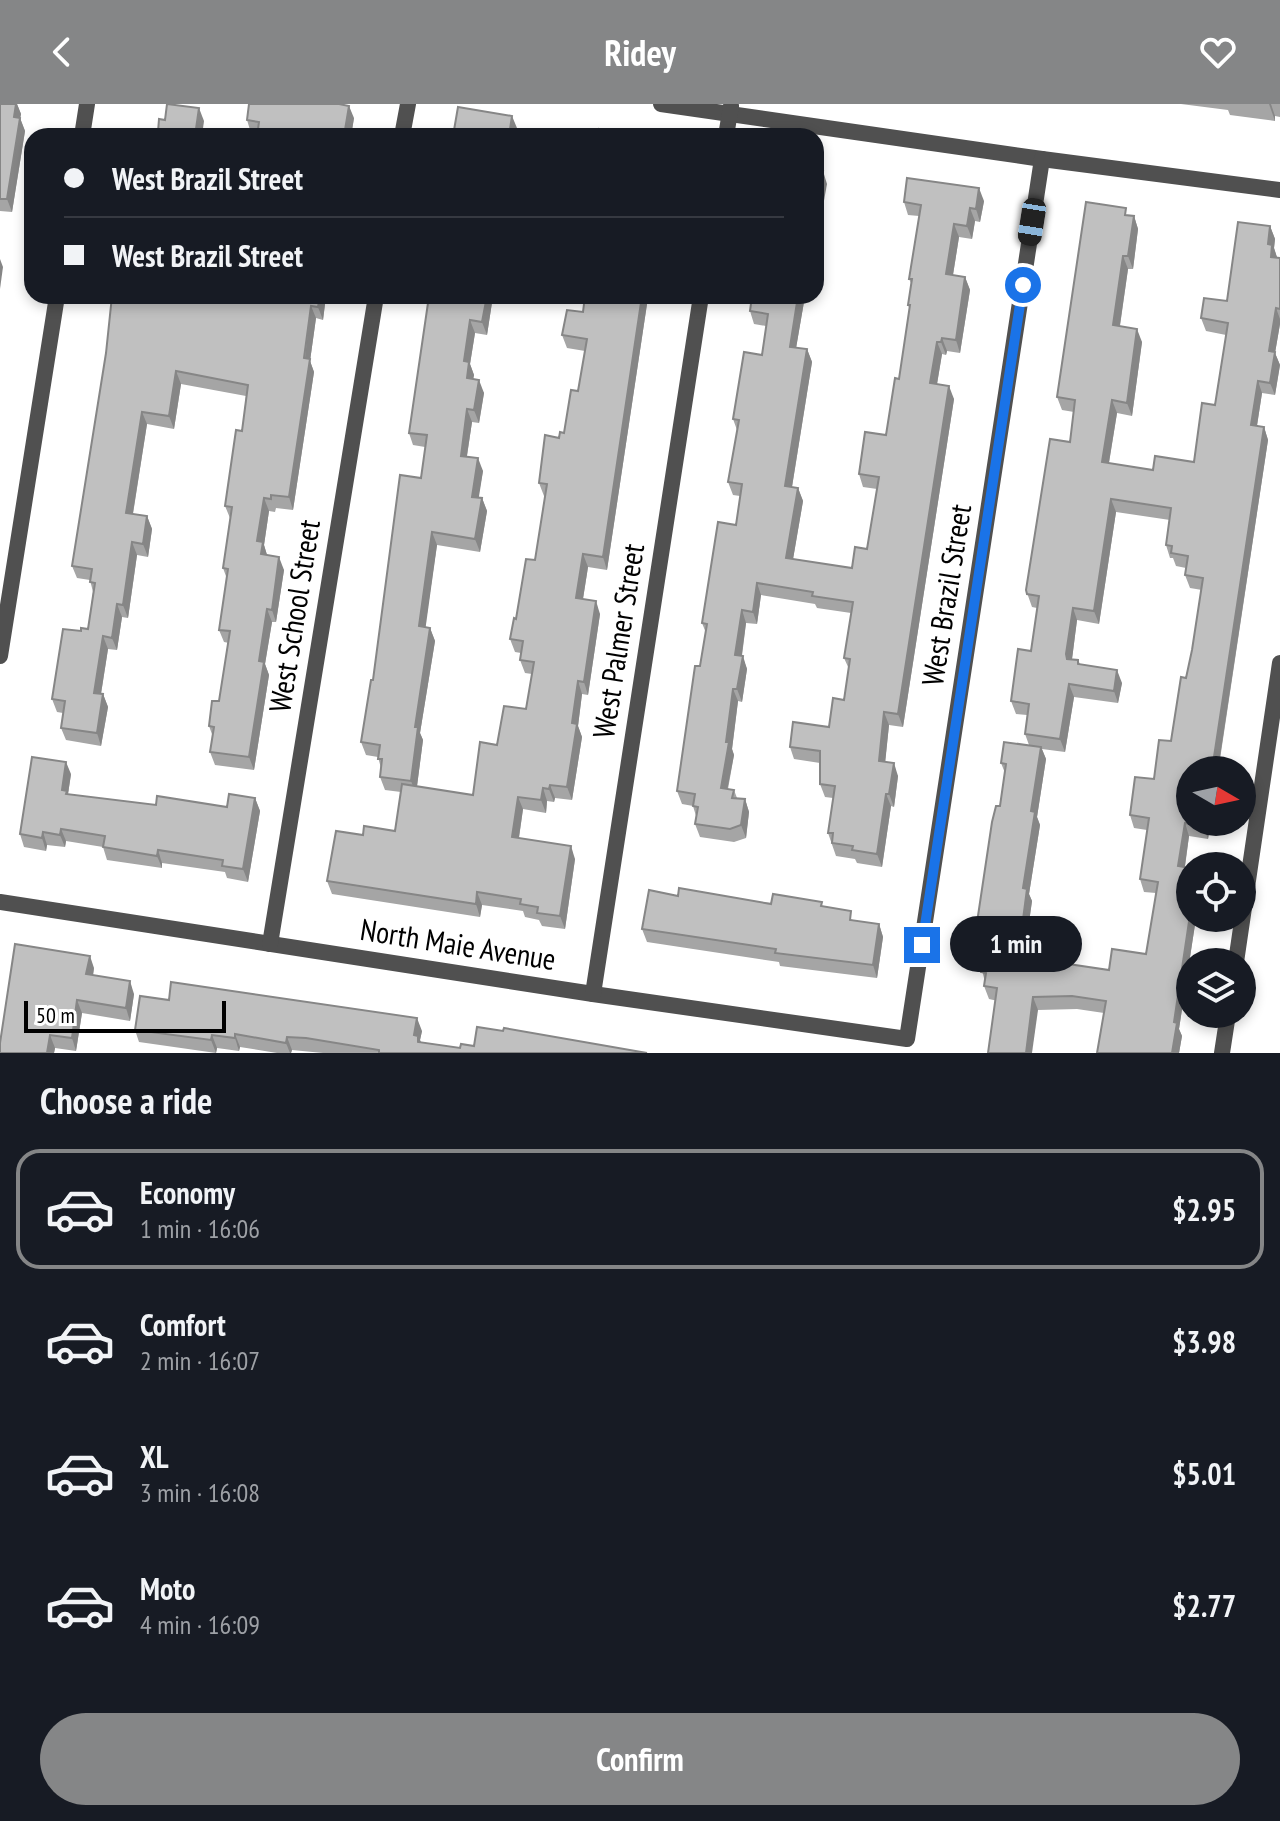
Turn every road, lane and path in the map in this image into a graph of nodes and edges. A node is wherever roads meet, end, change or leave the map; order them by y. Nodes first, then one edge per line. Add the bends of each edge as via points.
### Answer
1 (87, 104) edge
2 (408, 104) edge
3 (661, 104) edge
4 (730, 109) edge
5 (83, 128) edge
6 (404, 128) edge
7 (1042, 159) junction
8 (1280, 190) edge
9 (56, 304) edge
10 (375, 304) edge
11 (700, 304) edge
12 (0, 656) edge
13 (1280, 663) edge
14 (0, 902) edge
15 (270, 944) junction
16 (1238, 948) edge
17 (593, 994) junction
18 (1226, 1028) edge
19 (907, 1039) joint
20 (1222, 1053) edge

1 - 5 street
2 - 6 street
3 - 4 street
4 - 7 street
7 - 8 street
7 - 19 street, West Brazil Street
9 - 12 street
10 - 15 street, West School Street
11 - 17 street, West Palmer Street
13 - 16 street
14 - 15 street, North Maie Avenue
15 - 17 street, North Maie Avenue
17 - 19 street, North Maie Avenue
18 - 20 street

